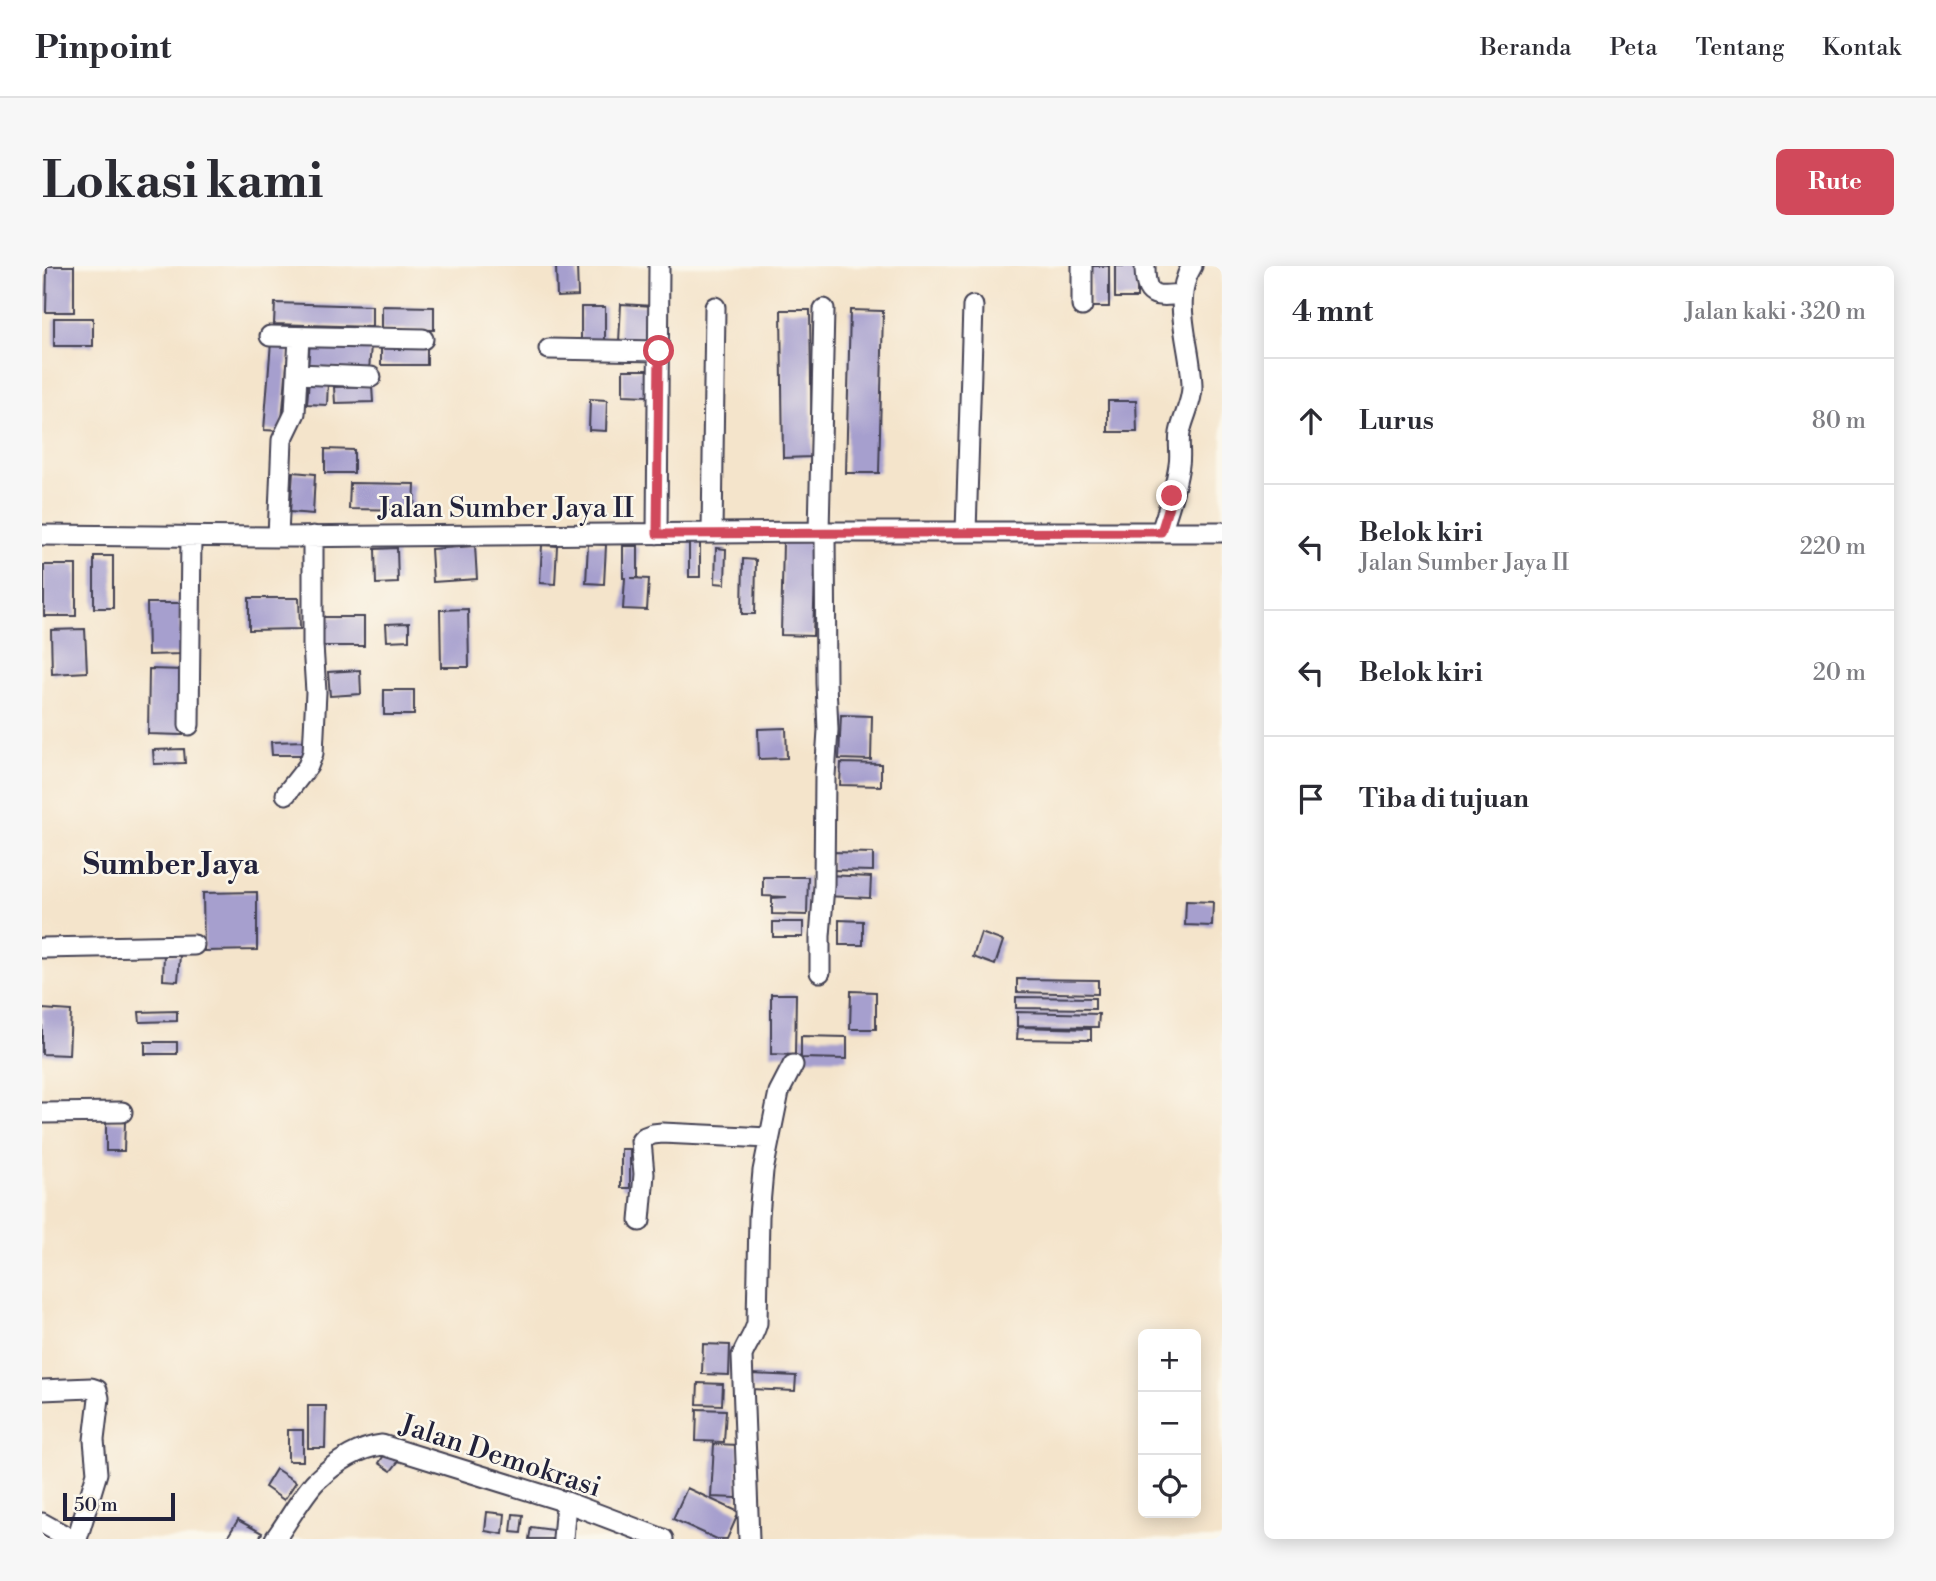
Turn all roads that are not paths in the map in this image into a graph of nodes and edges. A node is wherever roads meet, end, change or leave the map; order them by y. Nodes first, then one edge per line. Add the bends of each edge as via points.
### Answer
1 (659, 266) edge
2 (1082, 266) edge
3 (1145, 266) edge
4 (1192, 266) edge
5 (1183, 294) junction
6 (973, 306) dead end
7 (1082, 306) dead end
8 (715, 307) dead end
9 (824, 309) dead end
10 (270, 336) dead end
11 (299, 337) junction
12 (424, 339) dead end
13 (549, 349) dead end
14 (659, 351) junction
15 (298, 374) junction
16 (371, 377) dead end
17 (822, 532) junction
18 (966, 532) junction
19 (1161, 532) junction
20 (1222, 532) edge
21 (712, 533) junction
22 (657, 534) junction
23 (42, 535) edge
24 (313, 536) junction
25 (191, 537) junction
26 (278, 537) junction
27 (189, 725) dead end
28 (286, 794) dead end
29 (194, 945) dead end
30 (42, 948) edge
31 (820, 972) dead end
32 (793, 1065) dead end
33 (122, 1112) dead end
34 (42, 1113) edge
35 (769, 1138) junction
36 (640, 1221) dead end
37 (42, 1390) edge
38 (566, 1502) junction
39 (42, 1523) edge
40 (71, 1539) edge
41 (78, 1539) edge
42 (275, 1539) edge
43 (563, 1539) edge
44 (663, 1539) edge
45 (749, 1539) edge

1 - 14 street
2 - 7 street
3 - 5 street via 1149,291
4 - 5 street
5 - 19 street via 1192,388 1180,436 1177,479
6 - 18 street
8 - 21 street
9 - 17 street
10 - 11 street
11 - 12 street
11 - 15 street
13 - 14 street
14 - 22 street
15 - 16 street
15 - 26 street via 295,412 282,440
17 - 18 street, Jalan Sumber Jaya II
17 - 21 street, Jalan Sumber Jaya II
17 - 31 street via 828,730
18 - 19 street, Jalan Sumber Jaya II
19 - 20 street, Jalan Sumber Jaya II
21 - 22 street, Jalan Sumber Jaya II
22 - 24 street, Jalan Sumber Jaya II
23 - 25 street, Jalan Sumber Jaya II
24 - 26 street, Jalan Sumber Jaya II
24 - 28 street via 313,753
25 - 26 street, Jalan Sumber Jaya II
25 - 27 street
29 - 30 street
32 - 35 street via 779,1093
33 - 34 street
35 - 36 street via 686,1133 645,1137 641,1141
35 - 45 street via 760,1203 757,1323 741,1356
37 - 41 street via 91,1388 99,1398 94,1440 97,1473
38 - 42 street, Jalan Demokrasi via 382,1445 353,1454 315,1482
38 - 43 street
38 - 44 street, Jalan Demokrasi
39 - 40 street

